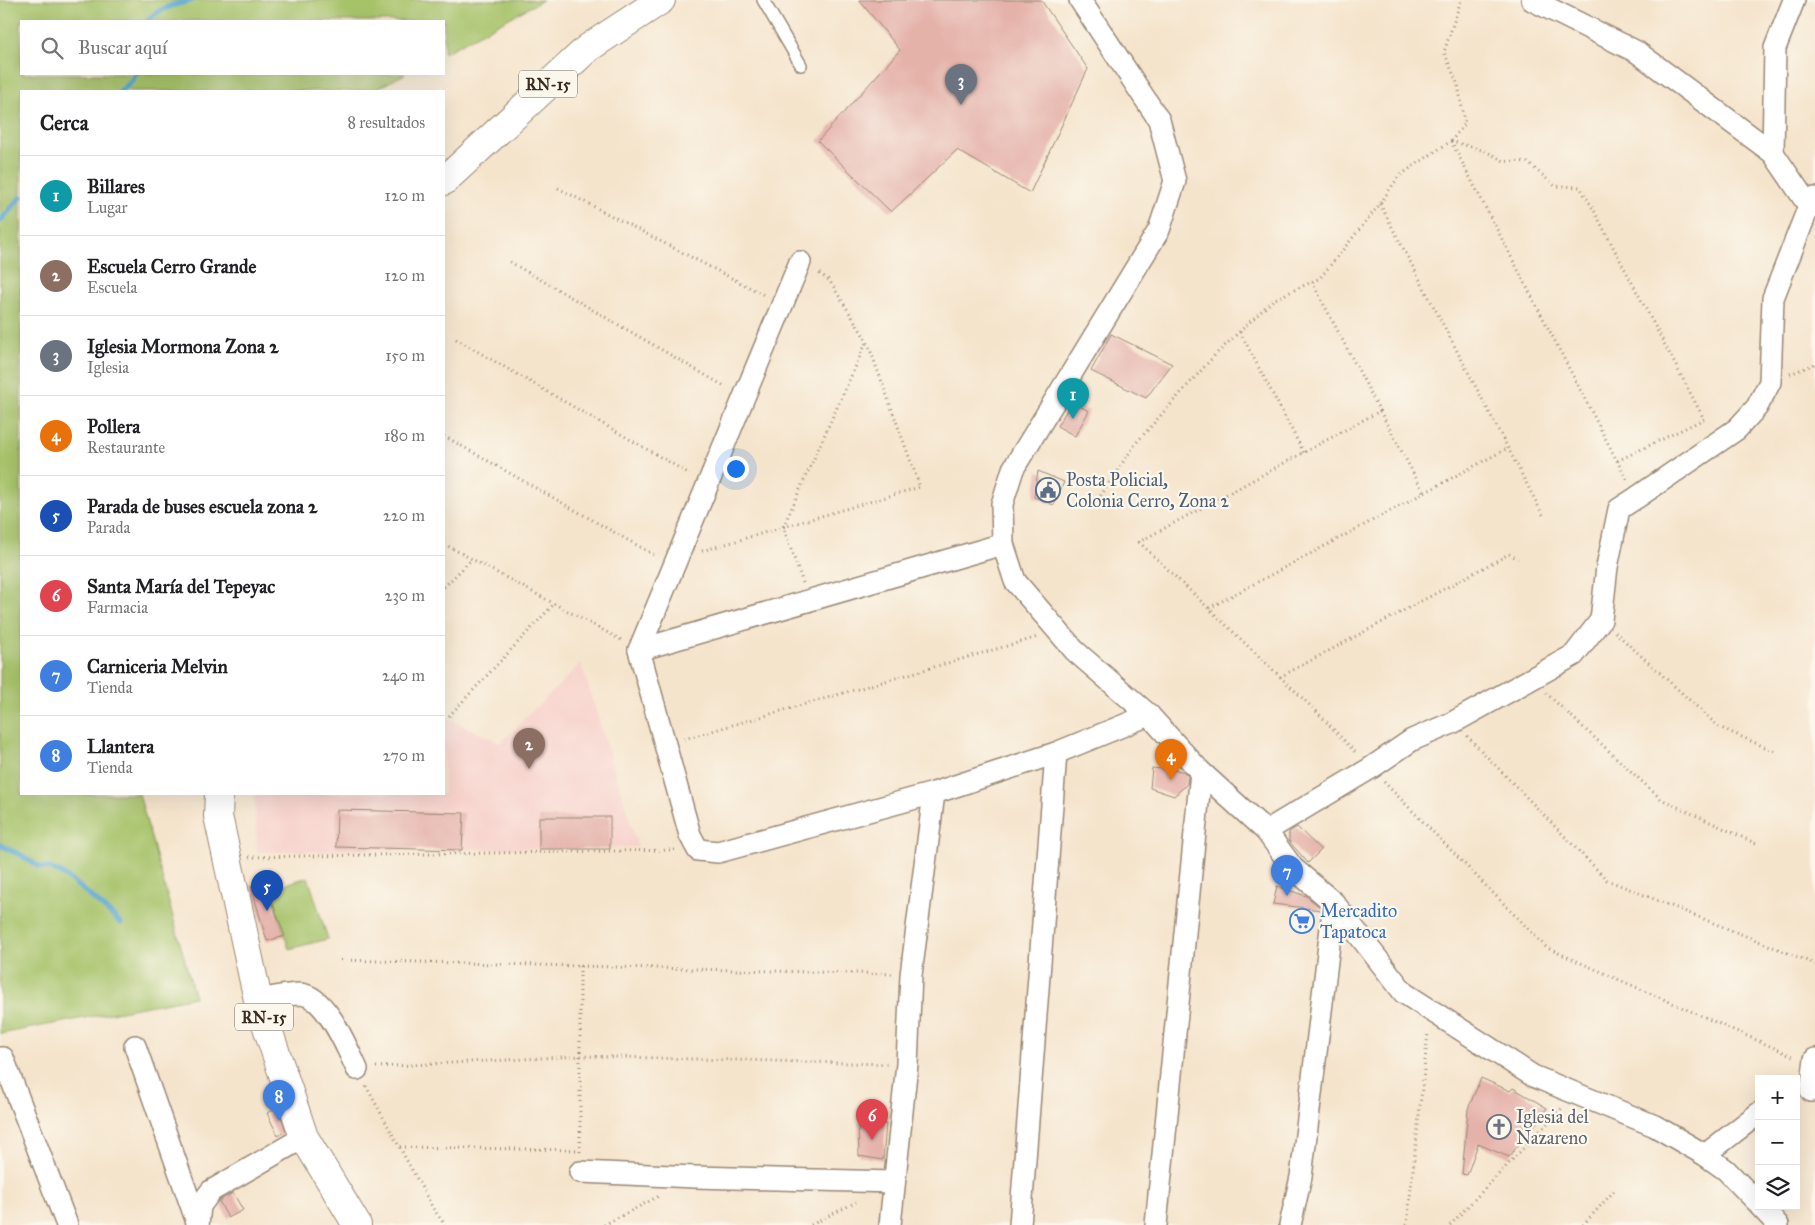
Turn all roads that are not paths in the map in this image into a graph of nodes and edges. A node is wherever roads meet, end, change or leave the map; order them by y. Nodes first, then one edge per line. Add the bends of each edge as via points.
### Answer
1 (661, 0) edge
2 (762, 0) edge
3 (1080, 0) edge
4 (1532, 0) edge
5 (1794, 0) edge
6 (801, 65) dead end
7 (1773, 153) junction
8 (445, 179) edge
9 (1812, 202) edge
10 (800, 262) road end
11 (1003, 544) junction
12 (639, 650) junction
13 (1149, 715) junction
14 (1056, 753) junction
15 (1201, 772) junction
16 (934, 793) junction
17 (219, 795) edge
18 (1266, 832) junction
19 (1334, 903) junction
20 (258, 1000) junction
21 (135, 1046) dead end
22 (0, 1058) edge
23 (1814, 1062) edge
24 (357, 1068) road end
25 (1807, 1092) edge
26 (1755, 1116) edge
27 (304, 1137) junction
28 (1705, 1155) junction
29 (580, 1172) road end
30 (894, 1182) junction
31 (1755, 1200) edge
32 (1764, 1210) edge
33 (67, 1225) edge
34 (198, 1225) edge
35 (357, 1225) edge
36 (890, 1225) edge
37 (1020, 1225) edge
38 (1156, 1225) edge
39 (1290, 1225) edge
40 (1778, 1225) edge

1 - 8 main road, RN-15 via 588,48
2 - 6 lane
3 - 11 street via 1159,120 1175,181 1159,230 1013,470 1002,504
4 - 7 street via 1637,52
5 - 7 street via 1775,48
7 - 9 street
9 - 18 street via 1773,298 1770,382 1757,407 1737,429 1619,509 1601,620 1574,655 1452,723 1412,740
10 - 12 street
11 - 12 street
11 - 13 street via 1015,581 1058,632 1075,651
12 - 16 street via 690,835 698,850 718,852
13 - 14 street
13 - 15 street
14 - 16 street
14 - 37 street
15 - 18 street
15 - 38 street
16 - 30 street via 911,974 907,1064
17 - 20 main road, RN-15 via 218,816
18 - 19 street via 1293,868
19 - 28 street via 1404,993 1532,1076 1655,1126
19 - 39 street via 1302,1177
20 - 24 street via 302,994 321,1004
20 - 27 main road, RN-15
21 - 34 street
22 - 33 street via 3,1058
23 - 25 street
26 - 28 street
27 - 34 street via 211,1191 200,1206
27 - 35 main road, RN-15
28 - 31 street via 1726,1170
29 - 30 street
30 - 36 street
32 - 40 street

